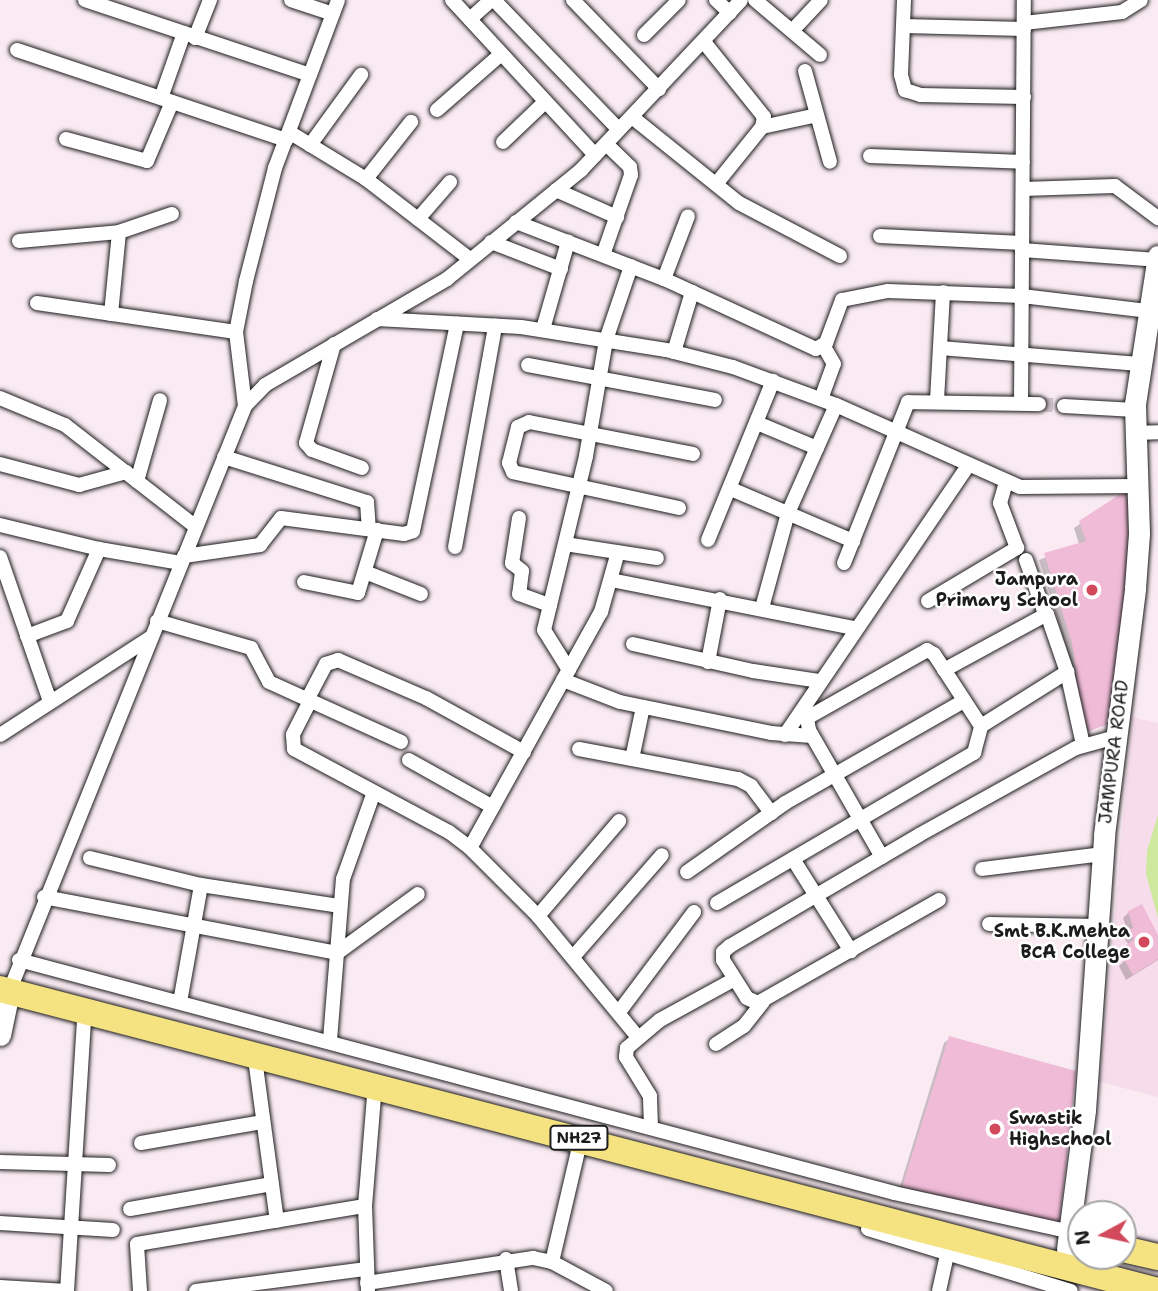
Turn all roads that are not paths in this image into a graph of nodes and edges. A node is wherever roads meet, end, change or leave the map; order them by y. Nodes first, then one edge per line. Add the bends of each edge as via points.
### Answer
1 (210, 0) edge
2 (291, 0) edge
3 (452, 0) edge
4 (493, 0) edge
5 (573, 0) edge
6 (679, 0) edge
7 (716, 0) edge
8 (741, 0) edge
9 (755, 0) edge
10 (821, 0) edge
11 (904, 0) edge
12 (1024, 0) edge
13 (1141, 0) edge
14 (93, 1) edge
15 (336, 7) edge
16 (1111, 7) edge
17 (730, 13) junction
18 (470, 19) junction
19 (903, 26) junction
20 (1024, 26) junction
21 (792, 31) junction
22 (644, 35) dead end
23 (189, 36) junction
24 (704, 42) junction
25 (17, 50) dead end
26 (500, 55) junction
27 (820, 55) dead end
28 (805, 71) dead end
29 (310, 75) junction
30 (361, 75) dead end
31 (659, 89) junction
32 (1024, 97) junction
33 (167, 100) junction
34 (544, 103) junction
35 (437, 110) dead end
36 (817, 115) junction
37 (632, 117) junction
38 (411, 122) dead end
39 (762, 127) junction
40 (619, 130) junction
41 (287, 136) junction
42 (66, 139) dead end
43 (503, 142) dead end
44 (606, 144) junction
45 (310, 145) junction
46 (595, 155) junction
47 (870, 156) dead end
48 (830, 162) dead end
49 (1023, 162) junction
50 (366, 179) junction
51 (450, 182) dead end
52 (716, 184) junction
53 (1023, 189) junction
54 (556, 190) junction
55 (172, 214) dead end
56 (617, 216) junction
57 (688, 216) dead end
58 (1158, 218) edge
59 (418, 219) junction
60 (516, 222) junction
61 (119, 232) junction
62 (880, 236) dead end
63 (19, 241) dead end
64 (491, 242) junction
65 (568, 242) junction
66 (1022, 246) junction
67 (603, 256) junction
68 (840, 256) dead end
69 (1158, 258) edge
70 (470, 259) junction
71 (631, 266) junction
72 (561, 269) junction
73 (664, 279) junction
74 (692, 292) junction
75 (943, 292) junction
76 (1022, 296) junction
77 (1152, 299) edge
78 (37, 303) dead end
79 (111, 314) junction
80 (376, 319) junction
81 (457, 324) junction
82 (495, 326) junction
83 (543, 329) junction
84 (236, 332) junction
85 (607, 340) junction
86 (334, 344) junction
87 (824, 347) junction
88 (940, 348) junction
89 (674, 352) junction
90 (1022, 352) junction
91 (1139, 364) junction
92 (528, 365) dead end
93 (600, 379) junction
94 (774, 381) junction
95 (0, 398) edge
96 (821, 399) junction
97 (160, 400) dead end
98 (715, 400) dead end
99 (937, 400) junction
100 (1021, 403) junction
101 (1039, 404) tunnel mouth
102 (836, 405) junction
103 (245, 406) junction
104 (1064, 406) tunnel mouth
105 (1135, 410) junction
106 (757, 423) junction
107 (1158, 432) edge
108 (897, 433) junction
109 (1135, 433) junction
110 (590, 434) junction
111 (817, 448) junction
112 (693, 454) dead end
113 (223, 457) junction
114 (0, 464) edge
115 (968, 466) junction
116 (362, 468) dead end
117 (131, 476) junction
118 (1006, 482) junction
119 (1136, 486) junction
120 (579, 487) junction
121 (731, 489) junction
122 (679, 509) dead end
123 (788, 513) junction
124 (519, 518) dead end
125 (0, 525) edge
126 (196, 527) junction
127 (373, 530) junction
128 (708, 540) dead end
129 (853, 541) junction
130 (565, 544) junction
131 (455, 547) dead end
132 (99, 550) junction
133 (618, 552) junction
134 (0, 557) edge
135 (657, 558) dead end
136 (182, 560) junction
137 (1026, 560) dead end
138 (844, 563) dead end
139 (365, 572) junction
140 (611, 580) junction
141 (304, 582) dead end
142 (421, 594) dead end
143 (720, 599) junction
144 (928, 601) dead end
145 (550, 605) junction
146 (762, 608) junction
147 (1045, 614) junction
148 (157, 621) junction
149 (854, 628) junction
150 (27, 636) junction
151 (150, 638) junction
152 (634, 644) dead end
153 (708, 662) junction
154 (944, 670) junction
155 (1067, 672) junction
156 (566, 675) junction
157 (820, 681) junction
158 (50, 701) junction
159 (309, 701) junction
160 (964, 701) junction
161 (643, 707) junction
162 (981, 726) junction
163 (0, 735) edge
164 (785, 736) junction
165 (812, 736) junction
166 (1116, 737) junction
167 (401, 742) dead end
168 (1083, 745) junction
169 (579, 749) dead end
170 (524, 752) junction
171 (632, 759) junction
172 (409, 761) dead end
173 (838, 775) junction
174 (374, 792) junction
175 (493, 807) junction
176 (771, 813) junction
177 (862, 819) junction
178 (619, 821) dead end
179 (470, 848) junction
180 (1102, 854) junction
181 (662, 855) dead end
182 (882, 857) junction
183 (90, 858) dead end
184 (793, 859) junction
185 (982, 869) dead end
186 (687, 872) dead end
187 (201, 885) junction
188 (418, 894) dead end
189 (815, 896) junction
190 (44, 897) junction
191 (939, 900) dead end
192 (717, 903) dead end
193 (340, 906) junction
194 (694, 912) dead end
195 (538, 916) junction
196 (989, 923) dead end
197 (194, 926) junction
198 (1098, 926) junction
199 (850, 951) junction
200 (337, 953) junction
201 (573, 957) junction
202 (735, 979) junction
203 (8, 982) edge
204 (180, 1002) junction
205 (763, 1002) junction
206 (619, 1012) junction
207 (84, 1023) junction
208 (0, 1035) edge
209 (637, 1036) junction
210 (330, 1041) junction
211 (716, 1044) dead end
212 (256, 1066) junction
213 (374, 1096) junction
214 (263, 1122) junction
215 (651, 1127) junction
216 (141, 1143) dead end
217 (578, 1151) junction
218 (0, 1162) edge
219 (109, 1165) dead end
220 (76, 1166) junction
221 (272, 1184) junction
222 (1080, 1200) edge
223 (365, 1206) junction
224 (130, 1209) dead end
225 (277, 1221) junction
226 (0, 1223) edge
227 (73, 1230) junction
228 (113, 1230) dead end
229 (1137, 1242) edge
230 (1158, 1246) edge
231 (948, 1250) junction
232 (1137, 1252) edge
233 (1158, 1257) edge
234 (1067, 1258) edge
235 (506, 1259) junction
236 (1067, 1259) edge
237 (1067, 1260) edge
238 (552, 1262) junction
239 (1137, 1269) edge
240 (1089, 1270) edge
241 (1101, 1270) edge
242 (1158, 1272) edge
243 (367, 1281) edge
244 (0, 1287) edge
245 (140, 1291) edge
246 (196, 1291) edge
247 (511, 1291) edge
248 (606, 1291) edge
249 (939, 1291) edge
250 (1119, 1291) edge
251 (1158, 1291) edge

1 - 23 street
2 - 15 street
3 - 18 street
4 - 18 street
4 - 40 street
5 - 31 street
6 - 22 street
7 - 17 street
8 - 17 street
9 - 21 street
10 - 21 street
11 - 19 street
12 - 20 street
13 - 16 street via 1130,9
14 - 23 street
15 - 29 street
16 - 20 street
17 - 24 street
18 - 26 street
19 - 20 street
19 - 32 street via 901,75 909,92
20 - 32 street
21 - 27 street
23 - 29 street
23 - 33 street
24 - 31 street
24 - 39 street via 762,111
25 - 33 street
26 - 34 street
26 - 35 street
28 - 36 street
29 - 41 street
30 - 45 street
31 - 37 street
32 - 49 street
33 - 41 street
33 - 42 street via 147,161
34 - 43 street
34 - 46 street
36 - 39 street
36 - 48 street
37 - 40 street
37 - 52 street
38 - 50 street
39 - 52 street
40 - 44 street
41 - 45 street
41 - 84 street via 255,243
44 - 46 street
44 - 56 street via 631,171
45 - 50 street
46 - 54 street
47 - 49 street
49 - 53 street
50 - 59 street
51 - 59 street
52 - 68 street via 769,221
53 - 58 street via 1115,186
53 - 66 street
54 - 56 street
54 - 60 street
55 - 61 street
56 - 67 street
57 - 73 street
59 - 70 street
60 - 64 street
60 - 65 street
61 - 63 street
61 - 79 street
62 - 66 street
64 - 70 street
64 - 72 street
65 - 67 street
65 - 72 street
66 - 69 street
66 - 76 street
67 - 71 street
69 - 77 street, JAMPURA ROAD
70 - 80 street via 447,279
71 - 73 street
71 - 85 street
72 - 83 street
73 - 74 street
74 - 87 street via 810,347
74 - 89 street
75 - 76 street
75 - 87 street via 902,290 848,297 839,304
75 - 88 street
76 - 77 street
76 - 90 street
77 - 91 street, JAMPURA ROAD
78 - 79 street
79 - 84 street
80 - 81 street
80 - 86 street
81 - 82 street
81 - 127 street via 418,520 409,533
82 - 83 street
82 - 131 street
83 - 85 street
84 - 103 street
85 - 89 street
85 - 93 street
86 - 103 street via 265,385
86 - 116 street via 306,443 312,450
87 - 96 street via 834,364
88 - 90 street
88 - 99 street
89 - 94 street
90 - 91 street
90 - 100 street
91 - 105 street, JAMPURA ROAD
92 - 93 street
93 - 98 street
93 - 110 street
94 - 96 street
94 - 106 street
95 - 117 street via 65,425
96 - 102 street
97 - 117 street
99 - 100 street
99 - 108 street via 908,402
100 - 101 street
102 - 108 street
102 - 111 street
103 - 113 street
104 - 105 street
105 - 109 street, JAMPURA ROAD
106 - 111 street
106 - 121 street
107 - 109 street
108 - 115 street
108 - 129 street
109 - 119 street, JAMPURA ROAD
110 - 112 street
110 - 120 street
110 - 120 street via 522,422 509,463 513,472
111 - 123 street
113 - 126 street
113 - 127 street via 367,502
114 - 117 street via 79,485
115 - 118 street
115 - 149 street
117 - 126 street
118 - 119 street via 1046,490
118 - 144 street via 1000,503 1017,548
119 - 166 street, JAMPURA ROAD via 1135,588
120 - 122 street
120 - 130 street
121 - 123 street
121 - 128 street
123 - 129 street
123 - 146 street
124 - 145 street via 512,563 522,569 519,594
125 - 132 street
126 - 136 street
127 - 136 street via 281,518 260,545
127 - 139 street
129 - 138 street
130 - 133 street
130 - 145 street
132 - 136 street
132 - 150 street via 67,621
133 - 135 street
133 - 140 street
134 - 150 street
136 - 148 street
137 - 147 street
139 - 141 street via 355,594
139 - 142 street
140 - 143 street
140 - 156 street via 601,612
143 - 146 street
143 - 153 street
145 - 156 street via 545,635
146 - 149 street
147 - 154 street
147 - 155 street via 1054,622
148 - 151 street
148 - 159 street via 255,650 264,678
149 - 157 street
150 - 158 street
151 - 158 street
151 - 190 street
152 - 153 street
153 - 157 street
154 - 160 street
154 - 165 street via 931,651 914,654 811,715 806,725
155 - 162 street
155 - 168 street
156 - 161 street via 601,697
156 - 170 street
157 - 164 street
158 - 163 street
159 - 167 street
159 - 170 street via 327,664 338,660 426,698
159 - 174 street via 293,735 294,749
160 - 162 street
160 - 173 street
161 - 164 street
161 - 171 street
162 - 177 street via 974,753
164 - 165 street
165 - 173 street
166 - 168 street
166 - 180 street, JAMPURA ROAD
168 - 182 street
169 - 171 street
170 - 175 street
171 - 176 street via 738,779 751,786
172 - 175 street
173 - 176 street
173 - 177 street
174 - 179 street
174 - 193 street via 351,851
175 - 179 street
176 - 186 street
177 - 182 street
177 - 184 street
178 - 195 street
179 - 195 street
180 - 185 street
180 - 198 street, JAMPURA ROAD
181 - 201 street
182 - 189 street
183 - 187 street
184 - 189 street
184 - 192 street
187 - 193 street
187 - 197 street
188 - 200 street
189 - 199 street
189 - 202 street via 726,949 723,960
190 - 197 street
190 - 203 street
191 - 199 street
193 - 200 street
194 - 206 street
195 - 201 street
196 - 198 street
197 - 200 street
197 - 204 street
198 - 222 street, JAMPURA ROAD
199 - 205 street
200 - 210 street
201 - 206 street
202 - 205 street via 751,1002
202 - 209 street
203 - 204 street
203 - 207 street
203 - 208 street
203 - 236 highway, NH27
204 - 210 street
205 - 211 street via 744,1026
206 - 209 street
207 - 212 street
207 - 220 street
209 - 215 street via 625,1053 650,1096
210 - 215 street
212 - 213 street
212 - 214 street
213 - 217 street
213 - 223 street
214 - 216 street
214 - 221 street
215 - 234 street via 894,1193
217 - 231 street
217 - 238 street
218 - 220 street
219 - 220 street
220 - 227 street
221 - 224 street
221 - 225 street
223 - 225 street
223 - 243 street
225 - 245 street via 137,1244
226 - 227 street
227 - 228 street
227 - 244 street via 66,1291
229 - 230 street
231 - 237 street
231 - 249 street
232 - 233 highway
235 - 238 street
235 - 243 street
235 - 247 street
238 - 248 street
239 - 242 highway, NH27
240 - 250 highway
241 - 251 highway, NH27
243 - 246 street

